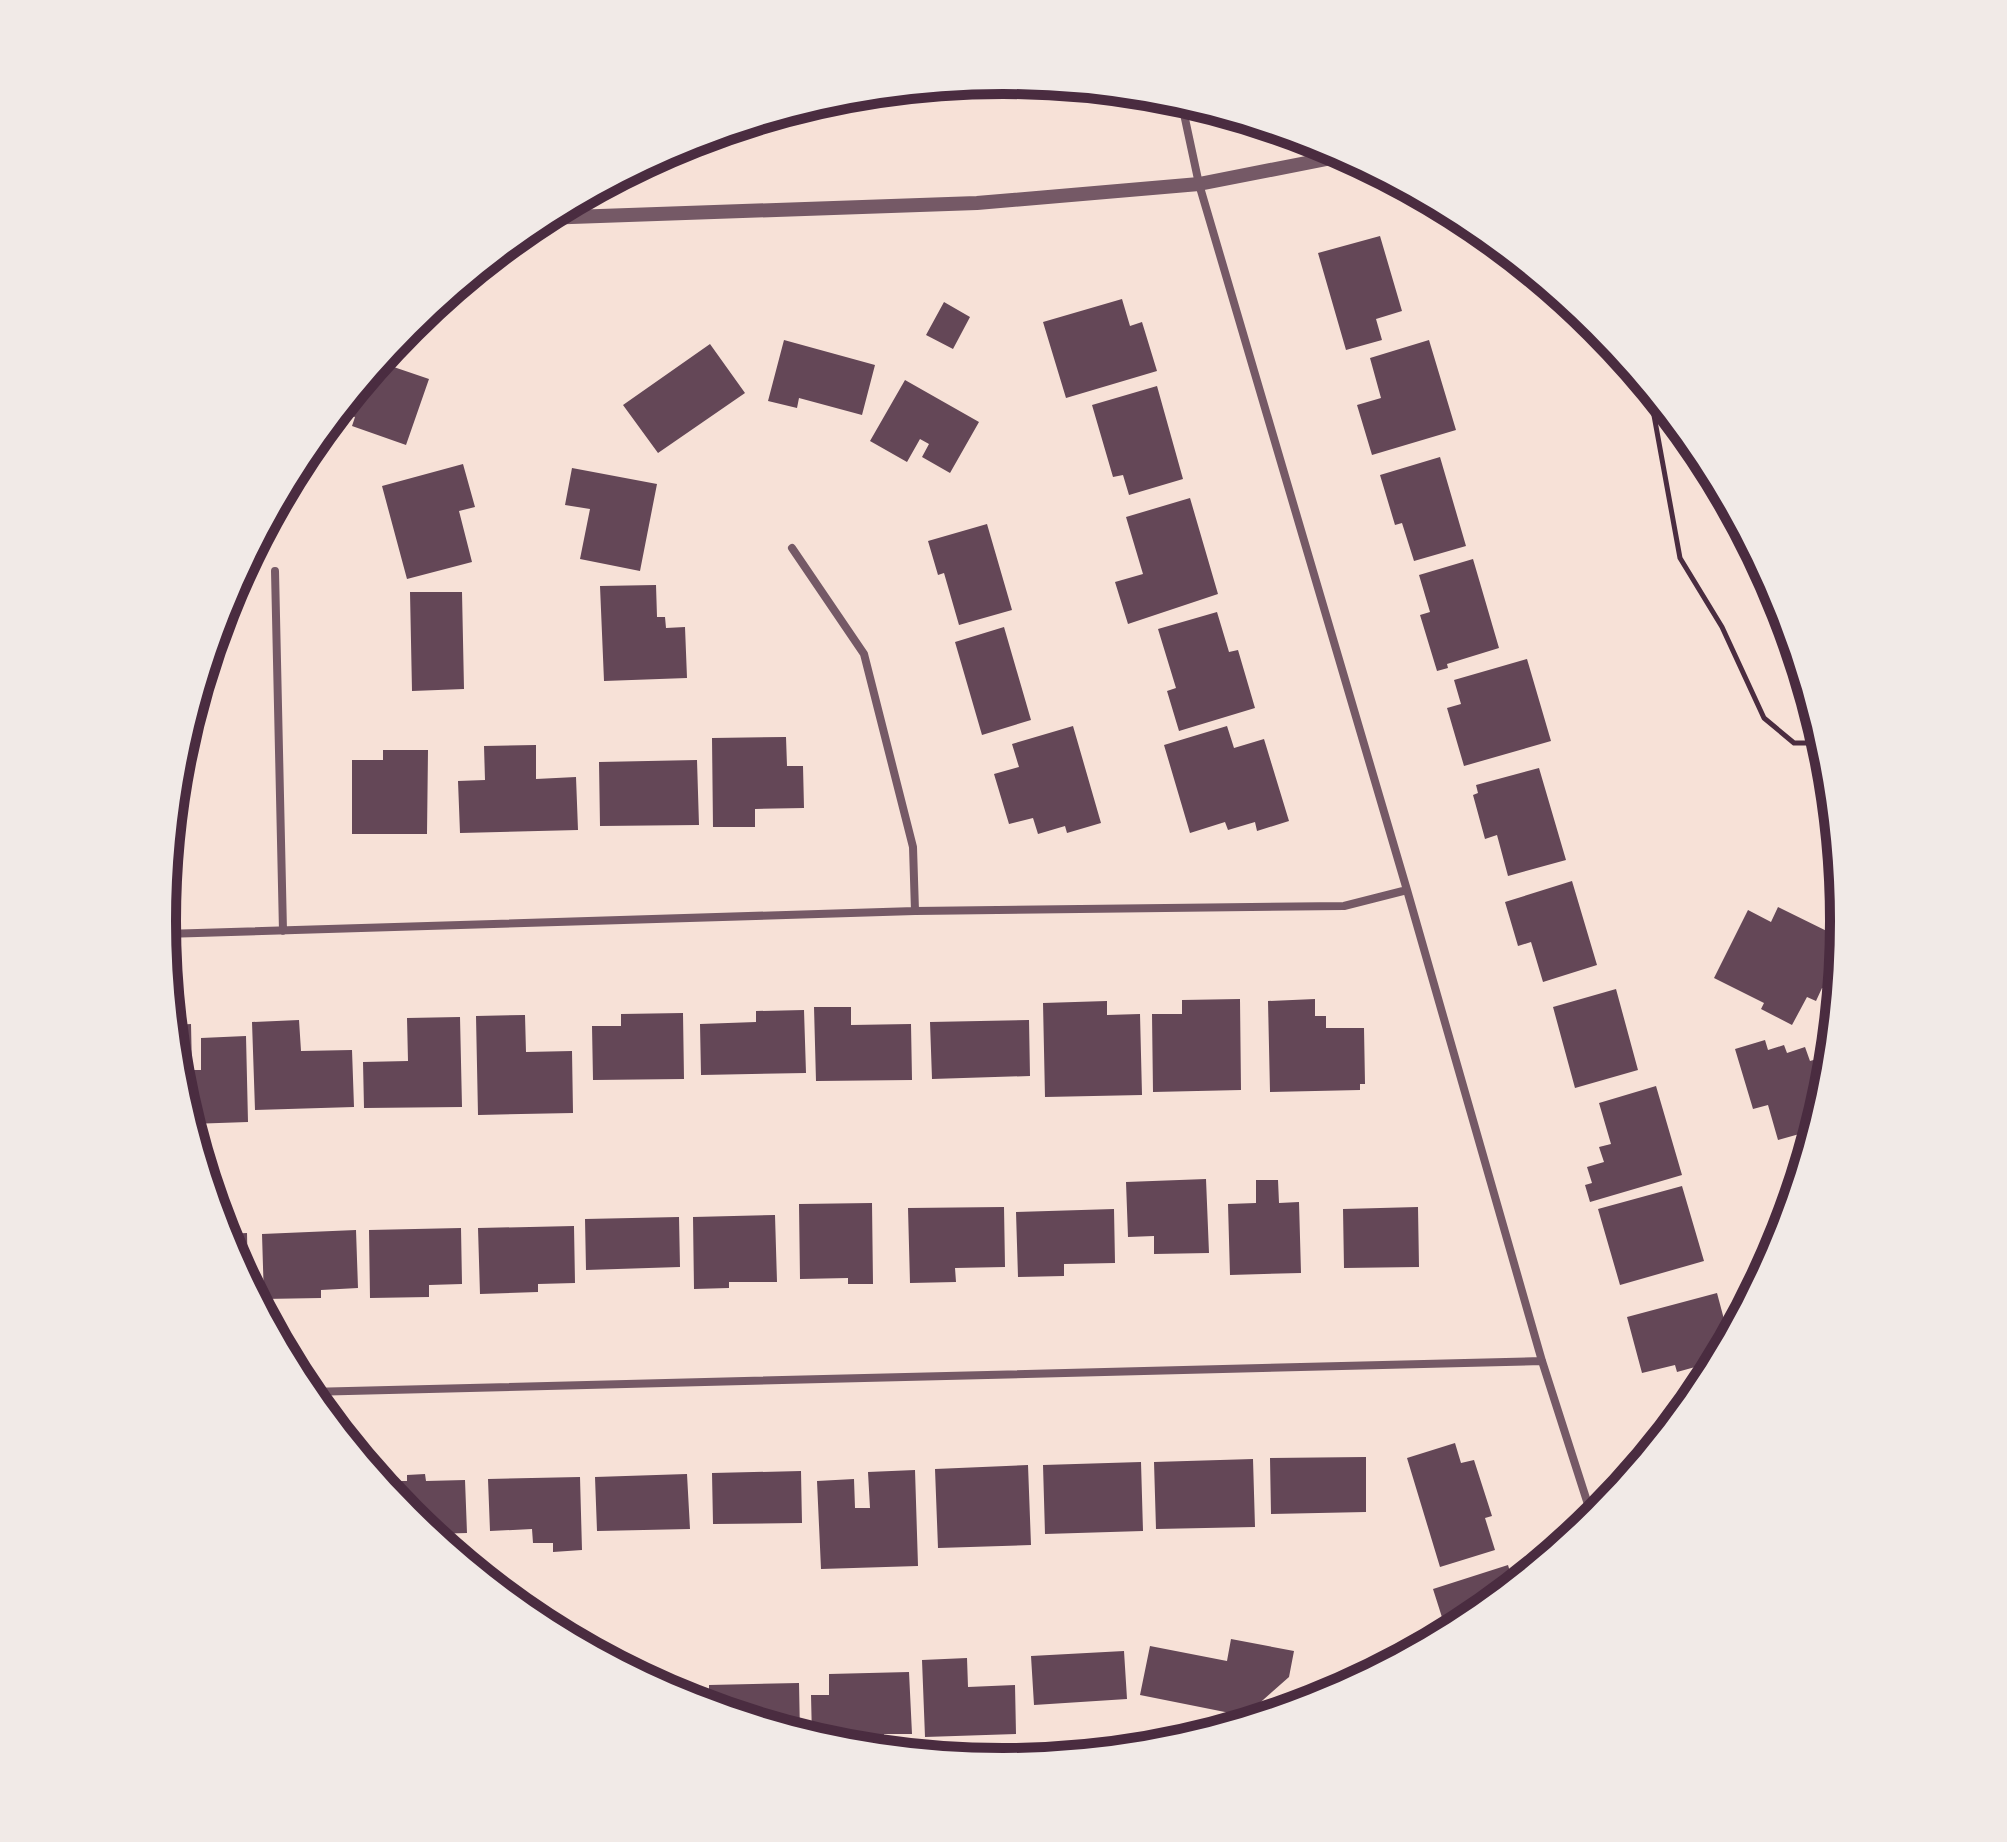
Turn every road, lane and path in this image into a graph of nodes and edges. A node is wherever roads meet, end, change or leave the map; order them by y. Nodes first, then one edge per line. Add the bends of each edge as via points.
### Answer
1 (1184, 114) edge
2 (1325, 159) edge
3 (1199, 184) junction
4 (570, 217) edge
5 (1653, 410) edge
6 (792, 548) dead end
7 (275, 571) dead end
8 (1811, 743) edge
9 (1407, 890) junction
10 (915, 911) junction
11 (283, 931) junction
12 (176, 934) edge
13 (1542, 1361) junction
14 (324, 1392) edge
15 (1588, 1506) edge

1 - 3 street
2 - 3 street
3 - 4 street via 977,203
3 - 9 street
5 - 8 path via 1680,558 1722,627 1764,718 1794,743
6 - 10 street via 864,654 913,847
7 - 11 street
9 - 10 street via 1344,906
9 - 13 street
10 - 11 street
11 - 12 street
13 - 14 street
13 - 15 street

